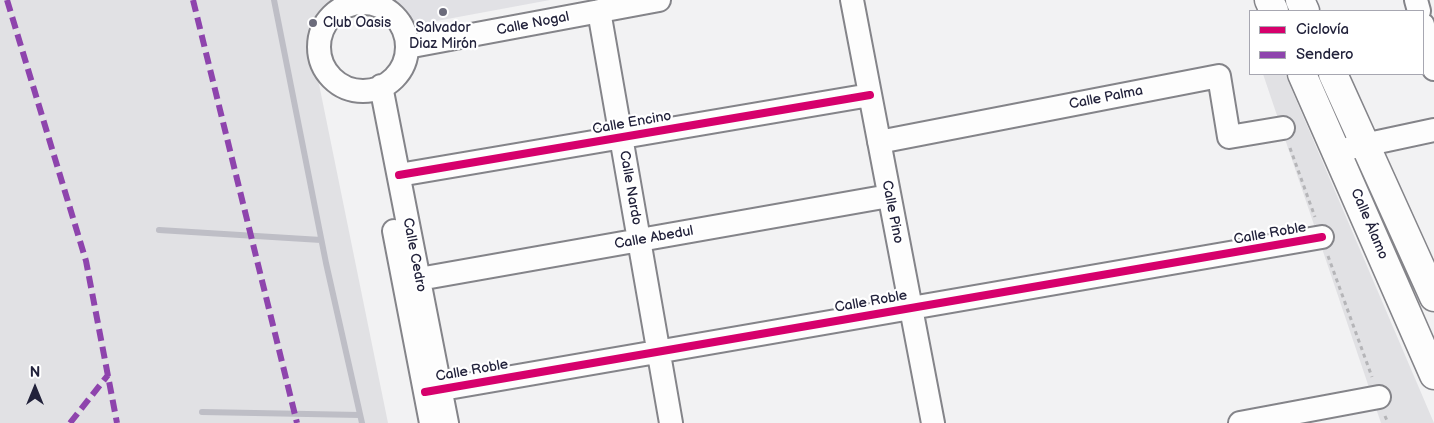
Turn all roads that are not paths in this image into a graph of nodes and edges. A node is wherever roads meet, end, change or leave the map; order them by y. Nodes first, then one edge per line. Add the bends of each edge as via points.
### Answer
1 (659, 0) edge
2 (852, 0) edge
3 (344, 4) edge
4 (599, 11) junction
5 (1424, 29) edge
6 (407, 47) junction
7 (1434, 69) edge
8 (1302, 75) edge
9 (1333, 75) edge
10 (374, 88) junction
11 (870, 95) junction
12 (1283, 128) road end
13 (1434, 130) edge
14 (621, 138) junction
15 (879, 142) junction
16 (1365, 144) junction
17 (1337, 151) junction
18 (399, 175) junction
19 (889, 196) junction
20 (1322, 237) road end
21 (639, 240) junction
22 (419, 279) junction
23 (1434, 297) edge
24 (911, 308) junction
25 (659, 352) junction
26 (1434, 375) edge
27 (433, 391) junction
28 (1379, 397) road end
29 (431, 423) edge
30 (447, 423) edge
31 (672, 423) edge
32 (933, 423) edge
33 (1240, 423) edge

1 - 4 street, Calle Nogal
2 - 11 street, Calle Pino
3 - 6 street via 363,3 385,9 401,25
3 - 10 street via 325,24 319,46 320,58 339,84 356,90
4 - 6 street, Calle Nogal
4 - 14 street, Calle Nardo
5 - 7 street
6 - 10 street via 401,69 394,78
8 - 17 main road, Calle Álamo
9 - 16 main road, Calle Álamo
10 - 18 street, Calle Cedro
10 - 27 street, Calle Cedro
11 - 14 street, Calle Encino
11 - 15 street, Calle Pino
12 - 15 street, Calle Palma via 1229,137 1219,76
13 - 16 street
14 - 18 street, Calle Encino
14 - 21 street, Calle Nardo
15 - 19 street, Calle Pino
16 - 17 street
16 - 23 main road, Calle Álamo
17 - 26 main road, Calle Álamo
18 - 22 street, Calle Cedro
19 - 21 street, Calle Abedul
19 - 24 street, Calle Pino
20 - 24 street, Calle Roble
21 - 22 street, Calle Abedul
21 - 25 street, Calle Nardo
22 - 27 street, Calle Cedro
24 - 25 street, Calle Roble
24 - 32 street, Calle Pino
25 - 27 street, Calle Roble
25 - 31 street, Calle Nardo
27 - 29 street, Calle Cedro
27 - 30 street, Calle Cedro
28 - 33 street

